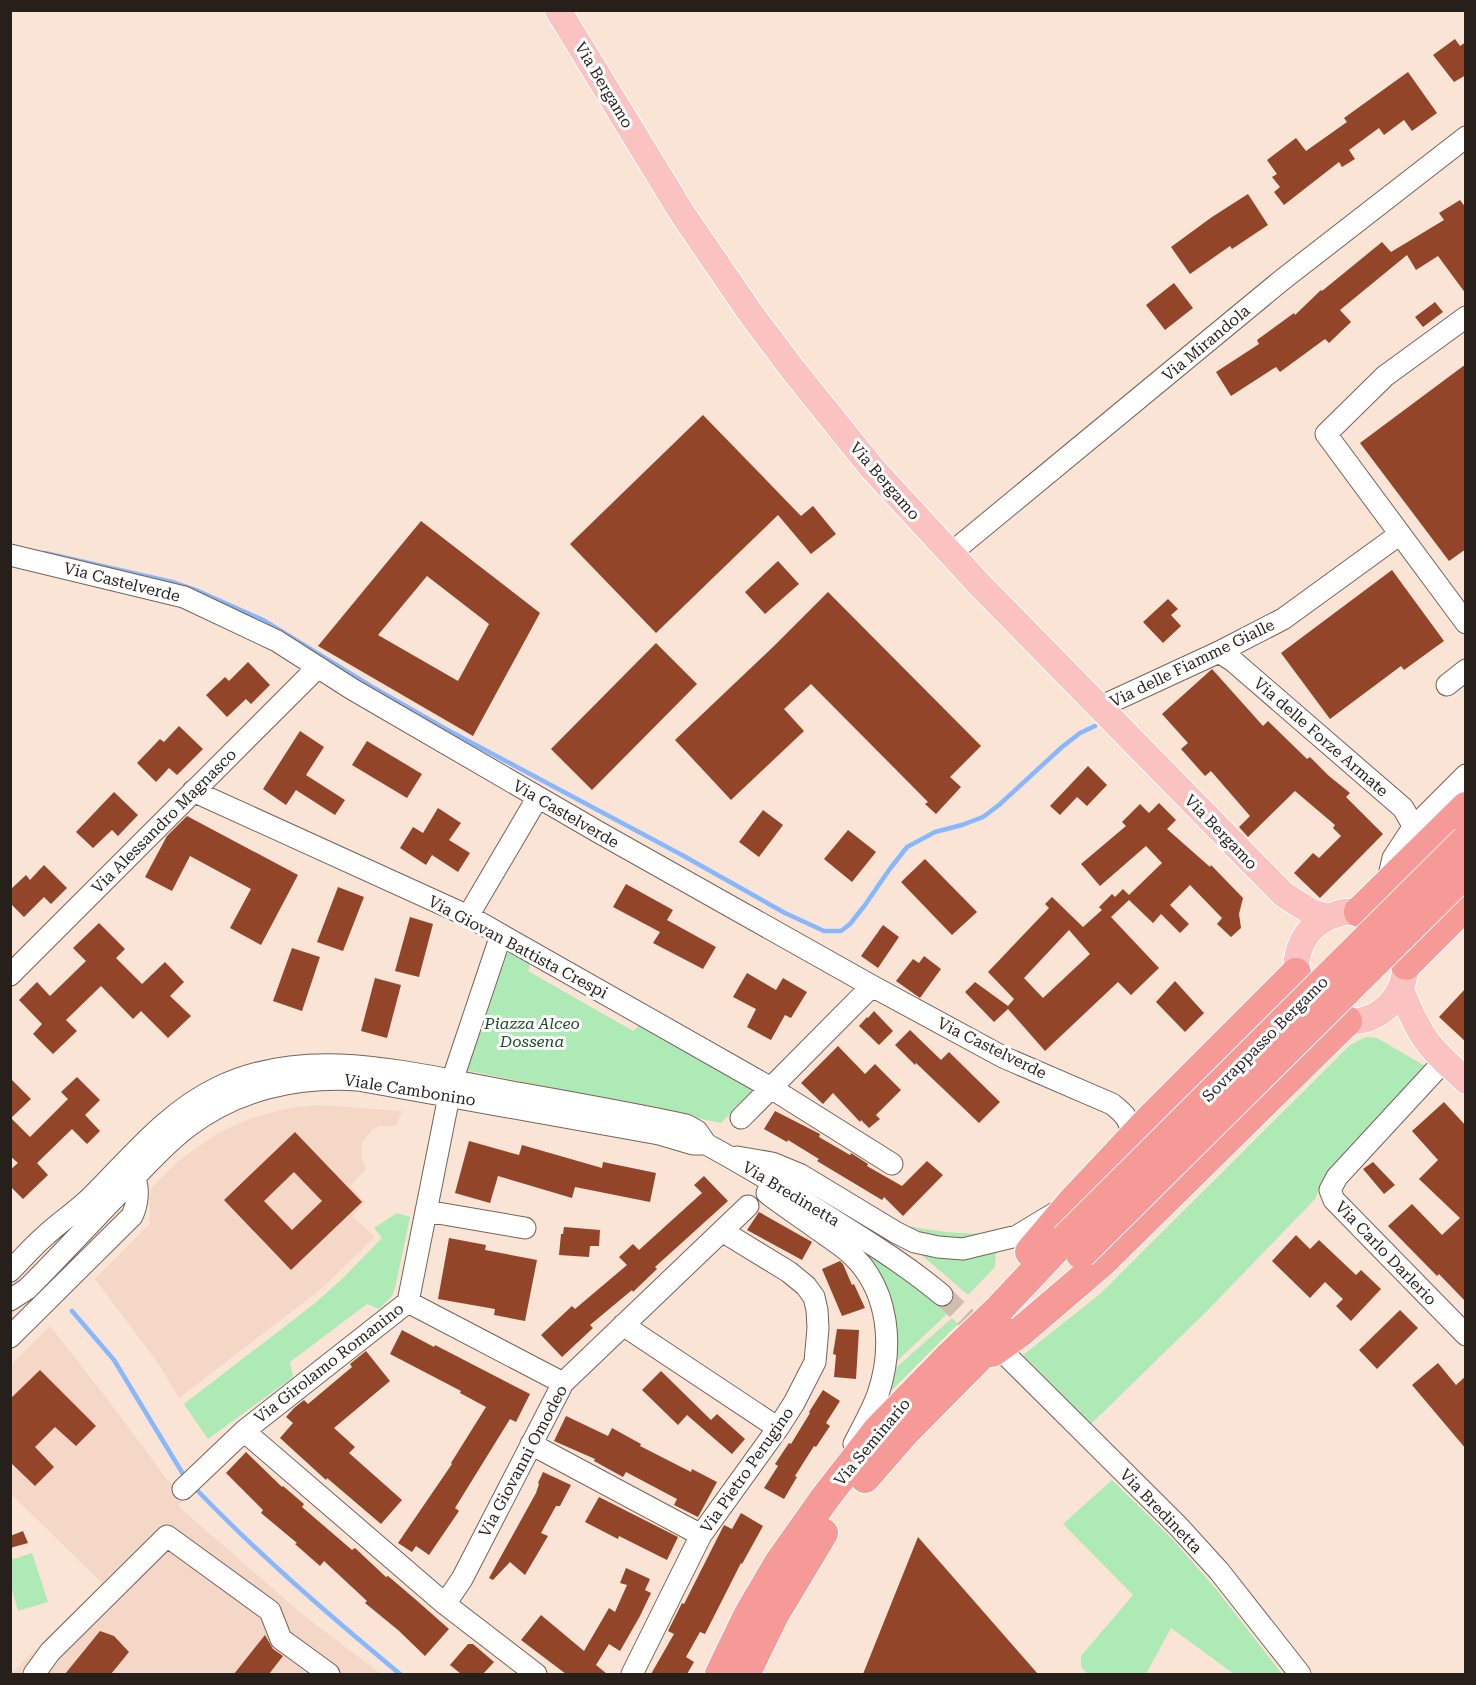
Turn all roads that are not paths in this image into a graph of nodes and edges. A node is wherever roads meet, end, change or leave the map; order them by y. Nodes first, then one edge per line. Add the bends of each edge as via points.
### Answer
1 (558, 10) edge
2 (1466, 137) edge
3 (1466, 317) edge
4 (1400, 534) junction
5 (950, 554) junction
6 (10, 555) edge
7 (1459, 599) edge
8 (1466, 623) edge
9 (1219, 652) junction
10 (318, 667) junction
11 (1466, 670) edge
12 (1447, 685) dead end
13 (1100, 707) junction
14 (1466, 774) edge
15 (192, 791) junction
16 (538, 797) junction
17 (1466, 807) edge
18 (1439, 833) edge
19 (1466, 856) edge
20 (1466, 872) edge
21 (1283, 894) junction
22 (1466, 905) edge
23 (1359, 912) junction
24 (468, 916) junction
25 (1328, 916) junction
26 (501, 935) junction
27 (1302, 942) junction
28 (1296, 973) junction
29 (10, 975) edge
30 (1403, 977) junction
31 (872, 986) junction
32 (1376, 1016) junction
33 (1347, 1022) junction
34 (1236, 1034) junction
35 (1437, 1052) junction
36 (1466, 1081) edge
37 (1286, 1082) junction
38 (451, 1088) junction
39 (771, 1088) junction
40 (1112, 1104) junction
41 (1159, 1110) junction
42 (741, 1118) dead end
43 (1133, 1137) junction
44 (727, 1156) junction
45 (892, 1164) dead end
46 (129, 1172) junction
47 (1073, 1202) junction
48 (748, 1206) dead end
49 (426, 1211) junction
50 (525, 1228) dead end
51 (722, 1231) junction
52 (1073, 1247) junction
53 (10, 1271) edge
54 (942, 1295) tunnel mouth
55 (10, 1300) edge
56 (408, 1302) junction
57 (623, 1325) junction
58 (1466, 1335) edge
59 (10, 1337) edge
60 (1009, 1358) dead end
61 (956, 1365) junction
62 (563, 1383) junction
63 (778, 1428) junction
64 (244, 1431) junction
65 (531, 1444) junction
66 (856, 1458) junction
67 (183, 1489) dead end
68 (701, 1534) junction
69 (445, 1604) junction
70 (34, 1674) edge
71 (329, 1674) edge
72 (536, 1674) edge
73 (632, 1674) edge
74 (720, 1674) edge
75 (745, 1674) edge
76 (1300, 1674) edge

1 - 5 main road, Via Bergamo via 682,213 751,314 872,468
2 - 5 street, Via Mirandola via 1282,280
3 - 4 street via 1386,376 1326,434
4 - 7 street
4 - 9 street, Via delle Fiamme Gialle via 1283,619
5 - 13 main road, Via Bergamo
6 - 10 street, Via Castelverde via 184,597 277,641
7 - 8 street
9 - 13 street, Via delle Fiamme Gialle
9 - 18 street, Via delle Forze Armate via 1403,808 1411,822
10 - 15 street, Via Alessandro Magnasco
10 - 16 street, Via Castelverde
11 - 12 street
13 - 21 main road, Via Bergamo
14 - 18 street
15 - 24 street, Via Giovan Battista Crespi
15 - 29 street, Via Alessandro Magnasco
16 - 24 street
16 - 31 street, Via Castelverde
17 - 18 highway
18 - 19 street, Via delle Forze Armate
18 - 23 highway
18 - 52 highway, Sovrappasso Bergamo, bridge
20 - 52 highway, Sovrappasso Bergamo, bridge
21 - 25 main road, Via Bergamo via 1311,912
21 - 27 main road, Via Bergamo via 1299,925
22 - 30 highway
23 - 25 main road, Via Bergamo
23 - 30 main road via 1374,917 1397,936 1403,950
24 - 26 street, Via Giovan Battista Crespi
25 - 27 main road
26 - 38 street
26 - 39 street, Via Giovan Battista Crespi
27 - 28 main road, Via Bergamo
28 - 33 main road via 1308,1001 1318,1011
28 - 34 highway
30 - 32 main road via 1391,1004
30 - 35 main road via 1407,1005
31 - 39 street
31 - 40 street, Via Castelverde via 1003,1057
32 - 33 main road
32 - 35 main road via 1391,1021
33 - 37 highway
34 - 37 highway via 1260,1035 1279,1048 1290,1069
34 - 41 highway
35 - 36 main road
35 - 58 street, Via Carlo Darlerio via 1330,1190 1334,1200
37 - 61 highway via 1102,1262 1019,1333
38 - 44 street, Viale Cambonino via 686,1125 697,1131 706,1144
38 - 46 street, Viale Cambonino via 363,1066 291,1065 255,1072 177,1112
38 - 49 street, Via Girolamo Romanino
39 - 42 street
39 - 45 street, Via Giovan Battista Crespi
40 - 41 street, Via Castelverde
40 - 43 street, Via Castelverde via 1130,1122
41 - 43 highway
43 - 47 highway
44 - 47 street via 772,1163 801,1175 897,1233 938,1247 963,1249 1017,1236
44 - 54 street, Via Bredinetta via 819,1210 914,1272
44 - 66 street via 756,1186 852,1255 877,1289 887,1330 885,1362 878,1393 854,1444
46 - 53 street, Viale Cambonino via 44,1237
46 - 55 street, Viale Cambonino via 27,1289
46 - 59 street via 137,1189 132,1216
47 - 61 highway via 988,1304
48 - 51 street, Via Giovanni Omodeo
49 - 50 street
49 - 56 street, Via Girolamo Romanino
51 - 57 street, Via Giovanni Omodeo
51 - 63 street, Via Pietro Perugino via 789,1272 814,1297 818,1328 815,1362
52 - 61 highway, Via Seminario via 999,1309
56 - 62 street
56 - 64 street, Via Girolamo Romanino
57 - 62 street, Via Giovanni Omodeo
57 - 63 street
60 - 76 street, Via Bredinetta via 1178,1526
61 - 66 highway, Via Seminario via 878,1430
61 - 75 highway, Via Seminario via 822,1535 775,1613
62 - 65 street, Via Giovanni Omodeo
63 - 68 street, Via Pietro Perugino
64 - 67 street, Via Girolamo Romanino
64 - 69 street
65 - 68 street
65 - 69 street, Via Giovanni Omodeo via 462,1579
66 - 74 highway, Via Seminario via 779,1563
68 - 73 street, Via Pietro Perugino
69 - 72 street
70 - 71 street via 50,1652 167,1536 270,1611 281,1639

